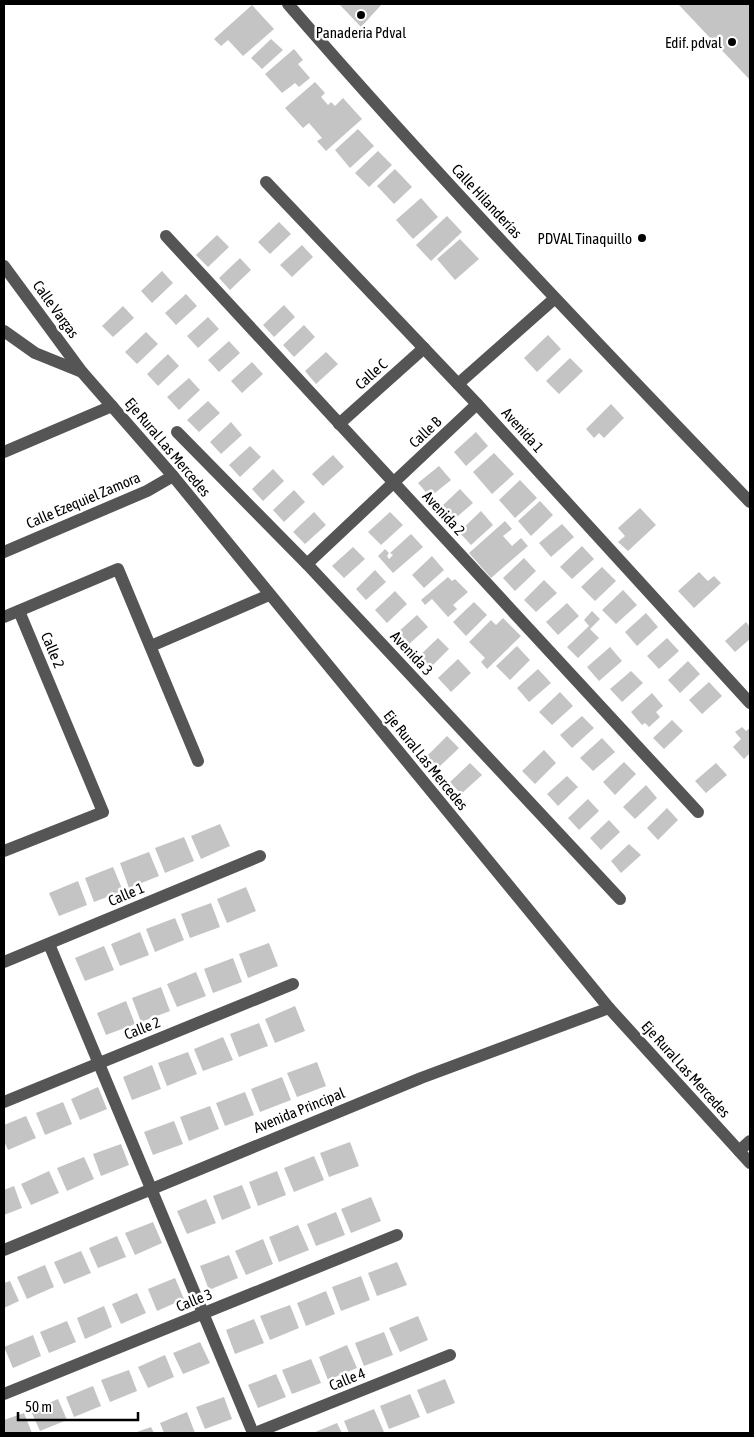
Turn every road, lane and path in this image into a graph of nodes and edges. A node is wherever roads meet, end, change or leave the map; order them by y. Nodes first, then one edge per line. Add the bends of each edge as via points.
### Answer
1 (288, 4) edge
2 (266, 182) dead end
3 (166, 236) dead end
4 (4, 266) edge
5 (554, 299) junction
6 (4, 331) edge
7 (424, 348) junction
8 (82, 372) junction
9 (458, 384) junction
10 (477, 404) junction
11 (112, 406) junction
12 (339, 424) junction
13 (177, 432) dead end
14 (4, 452) edge
15 (173, 476) junction
16 (394, 483) junction
17 (750, 502) edge
18 (4, 552) edge
19 (307, 564) junction
20 (269, 595) junction
21 (19, 611) junction
22 (4, 618) edge
23 (150, 646) junction
24 (750, 704) edge
25 (198, 761) dead end
26 (698, 812) dead end
27 (4, 851) edge
28 (260, 856) dead end
29 (620, 899) dead end
30 (49, 944) junction
31 (4, 962) edge
32 (293, 984) dead end
33 (609, 1008) junction
34 (99, 1063) junction
35 (4, 1102) edge
36 (750, 1141) edge
37 (739, 1151) junction
38 (750, 1163) edge
39 (151, 1189) junction
40 (397, 1235) dead end
41 (4, 1250) edge
42 (203, 1314) junction
43 (450, 1355) dead end
44 (4, 1394) edge
45 (254, 1433) edge

1 - 5 street, Calle Hilanderías
2 - 7 street, Avenida 1
3 - 12 street, Avenida 2
4 - 8 street, Calle Vargas
5 - 9 street
5 - 17 street, Calle Hilanderías
6 - 8 street via 34,353
7 - 9 street, Avenida 1
7 - 12 street, Calle C
8 - 11 street, Eje Rural Las Mercedes
9 - 10 street, Avenida 1
10 - 16 street, Calle B
10 - 24 street, Avenida 1
11 - 14 street
11 - 15 street, Eje Rural Las Mercedes
12 - 16 street, Avenida 2
13 - 19 street, Avenida 3
15 - 18 street, Calle Ezequiel Zamora via 147,491
15 - 20 street, Eje Rural Las Mercedes
16 - 19 street, Calle B
16 - 26 street, Avenida 2
19 - 29 street, Avenida 3
20 - 23 street
20 - 33 street, Eje Rural Las Mercedes
21 - 22 street
21 - 23 street via 118,569
21 - 27 street, Calle 2 via 103,812
23 - 25 street
28 - 30 street, Calle 1
30 - 31 street, Calle 1
30 - 34 street
32 - 34 street, Calle 2
33 - 37 street, Eje Rural Las Mercedes
33 - 39 street, Avenida Principal via 421,1078
34 - 35 street, Calle 2
34 - 39 street
36 - 37 street
37 - 38 street, Eje Rural Las Mercedes
39 - 41 street, Avenida Principal
39 - 42 street
40 - 42 street, Calle 3
42 - 44 street, Calle 3
42 - 45 street
43 - 45 street, Calle 4

